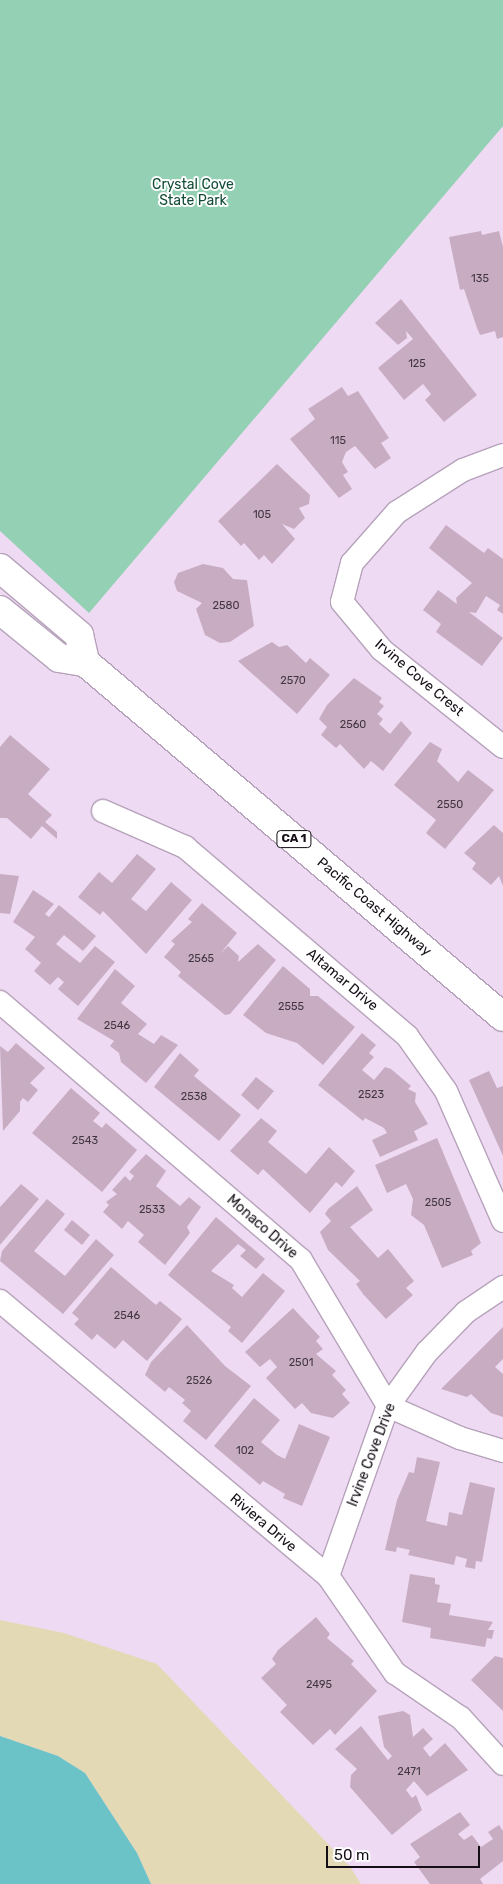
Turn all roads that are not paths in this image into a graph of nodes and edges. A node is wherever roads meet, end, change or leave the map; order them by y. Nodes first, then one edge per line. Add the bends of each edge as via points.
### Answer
1 (503, 455) edge
2 (0, 568) edge
3 (0, 610) edge
4 (85, 662) junction
5 (503, 747) edge
6 (103, 810) dead end
7 (0, 1002) edge
8 (503, 1017) edge
9 (503, 1221) edge
10 (503, 1287) edge
11 (0, 1301) edge
12 (388, 1406) junction
13 (503, 1450) edge
14 (328, 1576) junction
15 (503, 1764) edge

1 - 5 street, Irvine Cove Crest via 463,470 397,512 352,563 342,602 382,650
2 - 4 highway via 79,635
3 - 4 highway via 59,658
4 - 8 highway, Pacific Coast Highway / CA 1
6 - 9 street, Altamar Drive via 185,847 407,1036 446,1091
7 - 12 street, Monaco Drive via 301,1260
10 - 12 street, Irvine Cove Drive via 459,1318 427,1352
11 - 14 street, Riviera Drive
12 - 13 street via 460,1438
12 - 14 street, Irvine Cove Drive
14 - 15 street, Riviera Drive via 395,1673 461,1718

